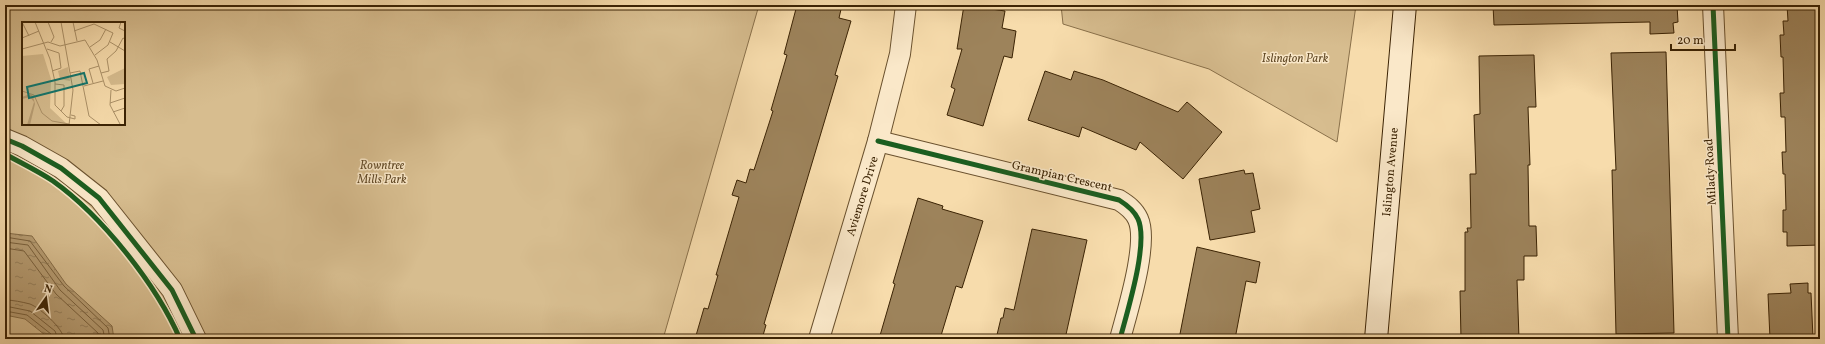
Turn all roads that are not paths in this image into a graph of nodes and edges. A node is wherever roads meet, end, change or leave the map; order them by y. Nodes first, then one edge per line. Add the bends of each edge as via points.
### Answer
1 (906, 5) edge
2 (1405, 5) edge
3 (1713, 5) edge
4 (5, 139) edge
5 (878, 141) junction
6 (196, 339) edge
7 (819, 339) edge
8 (1120, 339) edge
9 (1376, 339) edge
10 (1728, 339) edge

1 - 5 street, Aviemore Drive via 900,54
2 - 9 main road, Islington Avenue
3 - 10 street, Milady Road
4 - 6 street via 61,168 99,198 172,290
5 - 7 street, Aviemore Drive
5 - 8 street, Grampian Crescent via 1119,200 1132,209 1142,235

